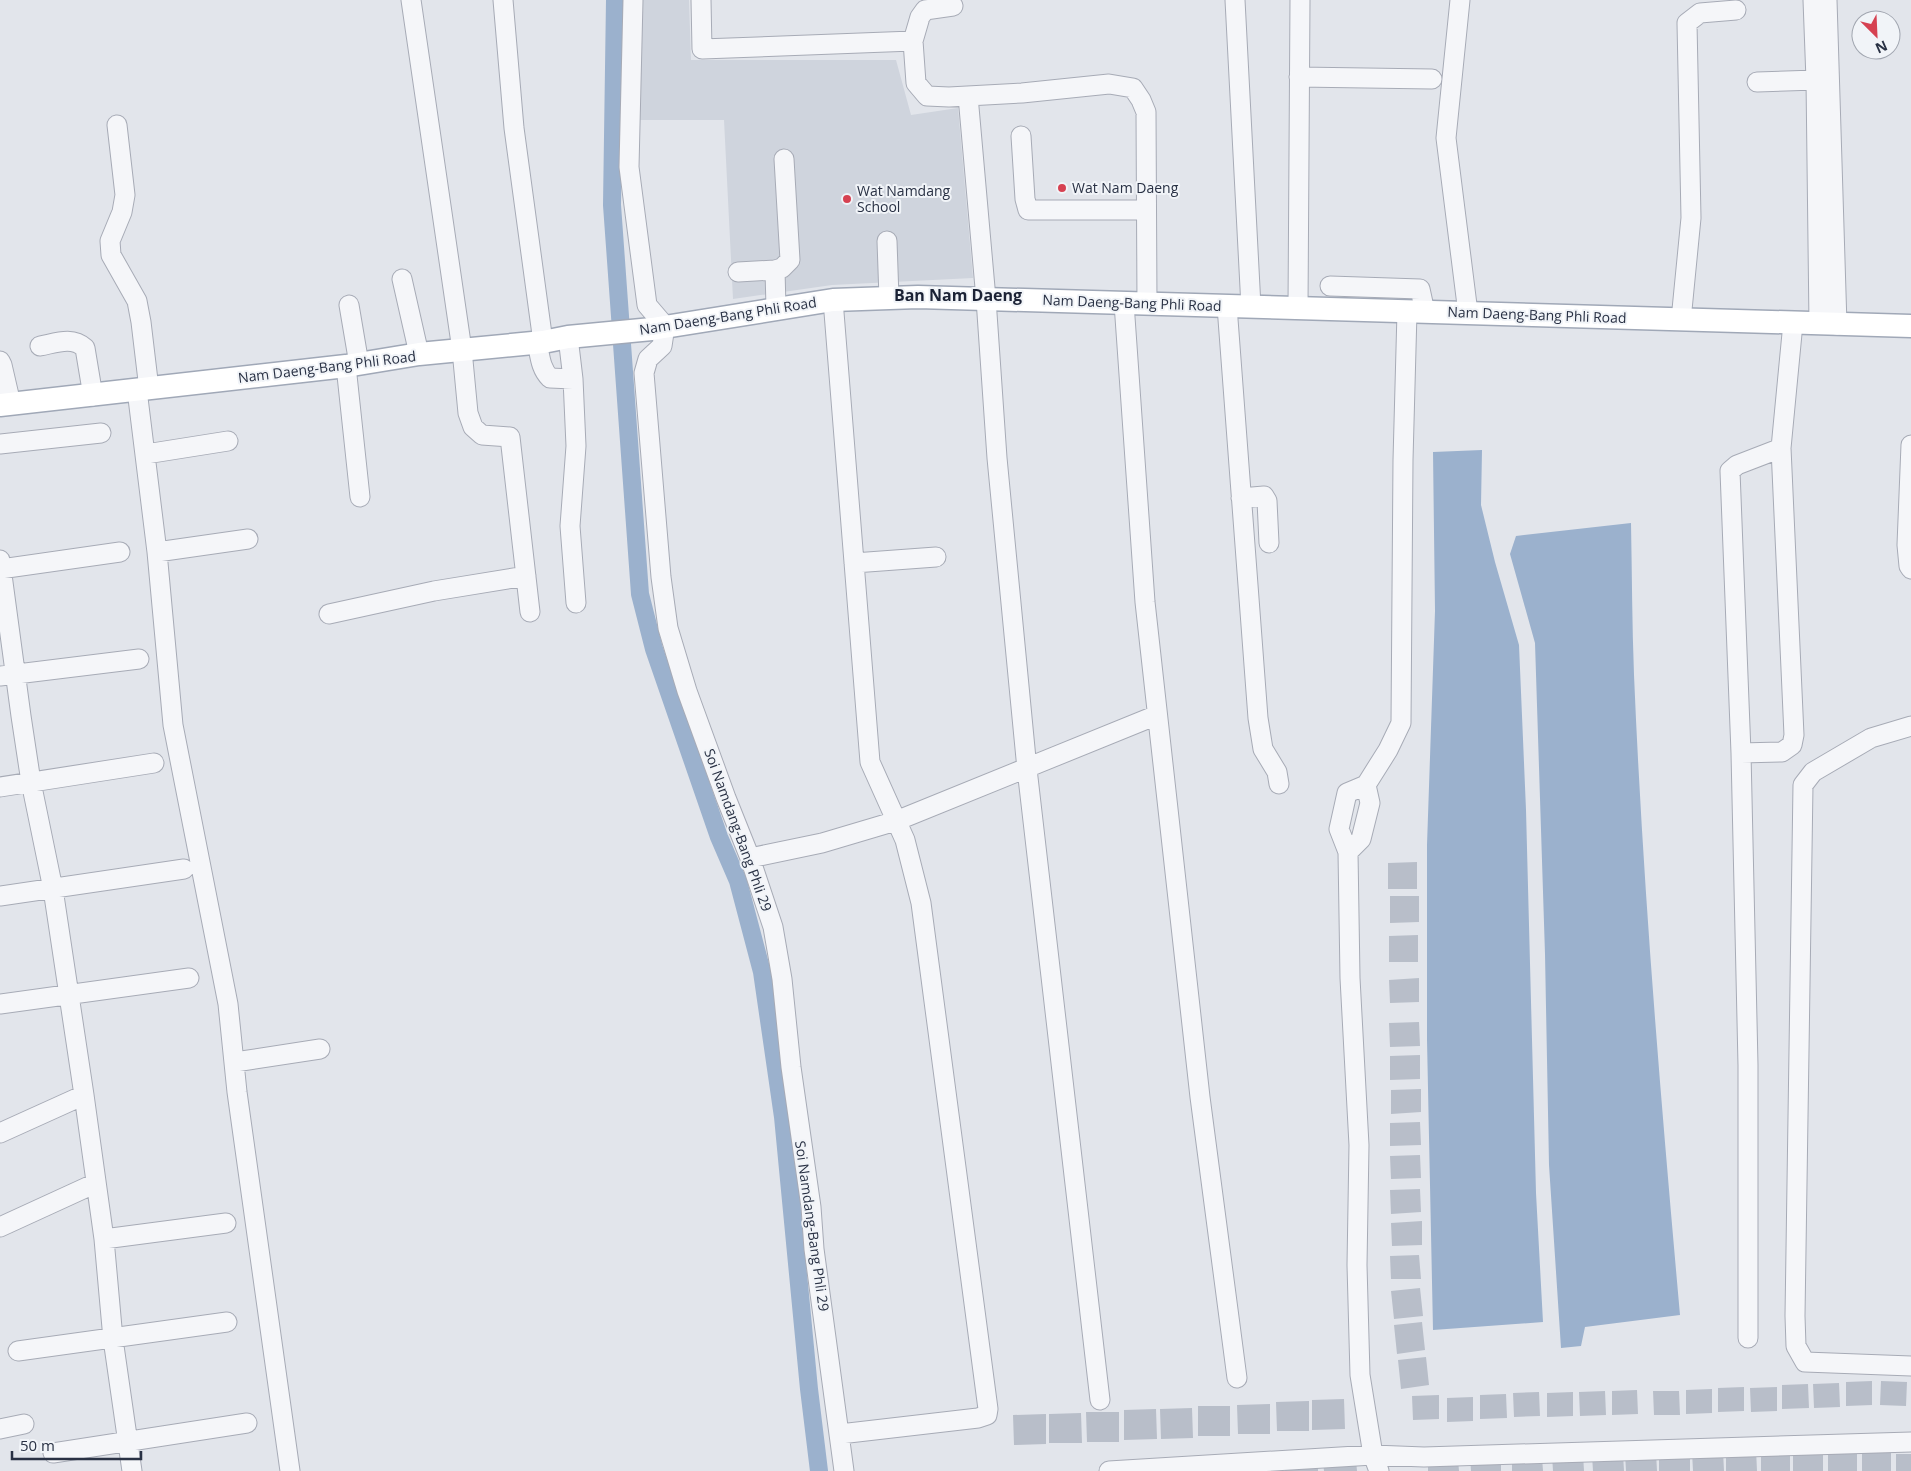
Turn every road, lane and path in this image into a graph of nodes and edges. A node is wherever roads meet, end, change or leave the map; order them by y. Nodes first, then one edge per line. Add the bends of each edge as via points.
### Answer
1 (412, 0) edge
2 (503, 0) edge
3 (633, 0) edge
4 (701, 0) edge
5 (1235, 0) edge
6 (1300, 0) edge
7 (1460, 0) edge
8 (1813, 0) edge
9 (1827, 0) edge
10 (953, 6) dead end
11 (1736, 10) dead end
12 (912, 41) junction
13 (1299, 77) junction
14 (1432, 80) dead end
15 (1816, 80) junction
16 (1757, 82) dead end
17 (968, 96) junction
18 (117, 125) dead end
19 (1021, 136) dead end
20 (784, 159) dead end
21 (1146, 210) junction
22 (887, 241) dead end
23 (775, 270) junction
24 (738, 272) dead end
25 (402, 279) dead end
26 (1330, 286) dead end
27 (889, 298) junction
28 (986, 299) junction
29 (833, 300) junction
30 (1124, 303) junction
31 (1147, 304) junction
32 (349, 305) dead end
33 (1227, 306) junction
34 (1251, 307) junction
35 (776, 308) junction
36 (1298, 308) junction
37 (1416, 312) junction
38 (1468, 313) junction
39 (1681, 320) junction
40 (1793, 323) junction
41 (1828, 325) junction
42 (1911, 326) edge
43 (658, 327) junction
44 (568, 337) junction
45 (540, 342) junction
46 (40, 346) dead end
47 (462, 350) junction
48 (419, 354) junction
49 (0, 361) edge
50 (353, 365) junction
51 (573, 379) junction
52 (143, 389) junction
53 (94, 396) junction
54 (6, 404) edge
55 (101, 433) dead end
56 (228, 441) dead end
57 (0, 444) edge
58 (1911, 445) edge
59 (1781, 448) junction
60 (146, 454) junction
61 (360, 497) dead end
62 (1241, 498) junction
63 (248, 539) dead end
64 (1269, 543) dead end
65 (120, 552) dead end
66 (157, 552) junction
67 (936, 557) dead end
68 (854, 563) junction
69 (0, 566) edge
70 (1910, 570) edge
71 (526, 576) junction
72 (576, 603) dead end
73 (530, 612) dead end
74 (329, 614) dead end
75 (139, 659) dead end
76 (7, 675) edge
77 (1157, 715) junction
78 (1911, 726) edge
79 (1741, 753) junction
80 (154, 763) dead end
81 (1027, 769) junction
82 (32, 782) junction
83 (1279, 784) dead end
84 (0, 787) edge
85 (896, 820) junction
86 (750, 858) junction
87 (184, 869) dead end
88 (54, 889) junction
89 (0, 896) edge
90 (189, 978) dead end
91 (69, 993) junction
92 (0, 1004) edge
93 (320, 1049) dead end
94 (234, 1062) junction
95 (84, 1095) junction
96 (0, 1133) edge
97 (96, 1183) junction
98 (226, 1223) dead end
99 (0, 1227) edge
100 (104, 1239) junction
101 (227, 1322) dead end
102 (1748, 1338) dead end
103 (113, 1339) junction
104 (18, 1351) dead end
105 (1911, 1366) edge
106 (1237, 1378) dead end
107 (1100, 1400) dead end
108 (246, 1423) dead end
109 (24, 1424) dead end
110 (0, 1429) edge
111 (840, 1434) junction
112 (127, 1442) junction
113 (1911, 1442) edge
114 (53, 1453) dead end
115 (1376, 1463) edge
116 (132, 1471) edge
117 (290, 1471) edge
118 (844, 1471) edge
119 (1109, 1471) edge

1 - 47 street
2 - 45 street via 514,128
3 - 43 street via 629,167 647,305
4 - 12 street via 702,49
5 - 34 street
6 - 13 street
7 - 38 street via 1446,138
8 - 15 street
9 - 41 street
10 - 12 street via 925,10
11 - 39 street via 1700,13 1687,23 1691,218
12 - 17 street via 916,83 927,96
13 - 14 street
13 - 36 street
15 - 16 street
15 - 41 street
17 - 21 street via 1109,84 1133,88 1146,112
17 - 28 street
18 - 52 street via 124,195 122,212 110,241 111,255 137,301 141,322
19 - 21 street via 1028,210
20 - 23 street via 790,260
21 - 31 street
22 - 27 street
23 - 24 street
23 - 35 street
25 - 48 street
26 - 37 street via 1420,289
27 - 28 main road, Nam Daeng-Bang Phli Road
27 - 29 main road, Nam Daeng-Bang Phli Road
28 - 30 main road, Nam Daeng-Bang Phli Road
28 - 81 street via 997,458
29 - 35 main road, Nam Daeng-Bang Phli Road
29 - 68 street
30 - 31 main road, Nam Daeng-Bang Phli Road
30 - 77 street via 1145,602
31 - 33 main road, Nam Daeng-Bang Phli Road
32 - 50 street
33 - 34 main road, Nam Daeng-Bang Phli Road
33 - 62 street
34 - 36 main road, Nam Daeng-Bang Phli Road
35 - 43 main road, Nam Daeng-Bang Phli Road
36 - 37 main road, Nam Daeng-Bang Phli Road
37 - 38 main road, Nam Daeng-Bang Phli Road
37 - 115 street via 1403,460 1400,723 1366,785 1370,803 1361,839 1348,852 1350,978 1359,1145 1357,1265 1360,1375
38 - 39 main road, Nam Daeng-Bang Phli Road
39 - 40 main road, Nam Daeng-Bang Phli Road
40 - 41 main road, Nam Daeng-Bang Phli Road
40 - 59 street
41 - 42 main road, Nam Daeng-Bang Phli Road
43 - 44 main road, Nam Daeng-Bang Phli Road
43 - 86 street, Soi Namdang-Bang Phli 29 via 662,346 648,359 644,373 668,628 686,691
44 - 45 main road, Nam Daeng-Bang Phli Road
44 - 51 street
45 - 47 main road, Nam Daeng-Bang Phli Road
45 - 51 street via 542,369 546,374 550,378
46 - 53 street via 72,340 80,343 85,348
47 - 48 main road, Nam Daeng-Bang Phli Road
47 - 71 street via 468,413 473,427 482,435 510,437
48 - 50 main road, Nam Daeng-Bang Phli Road
49 - 54 street
50 - 52 main road, Nam Daeng-Bang Phli Road
50 - 61 street
51 - 72 street via 576,458 570,526
52 - 53 main road, Nam Daeng-Bang Phli Road
52 - 60 street
53 - 54 main road, Nam Daeng-Bang Phli Road
55 - 57 street
56 - 60 street
58 - 70 street via 1907,545
59 - 79 street via 1737,465 1730,472
59 - 79 street via 1794,735 1792,745 1782,752
60 - 66 street
62 - 64 street via 1264,496
62 - 83 street via 1258,718 1263,749 1277,772
63 - 66 street
65 - 69 street
66 - 94 street via 173,725 223,976
67 - 68 street
68 - 85 street via 870,762
69 - 76 street
71 - 73 street
71 - 74 street via 434,591
75 - 76 street
76 - 82 street
77 - 81 street
77 - 106 street via 1200,1097
78 - 105 street via 1871,738 1813,772 1803,785 1795,1316 1796,1346 1805,1362
79 - 102 street via 1748,1065
80 - 82 street
81 - 85 street
81 - 107 street
82 - 84 street
82 - 88 street
85 - 86 street via 822,843
85 - 111 street via 922,903 988,1408 987,1415 978,1418
86 - 111 street, Soi Namdang-Bang Phli 29 via 773,927 782,979
87 - 88 street
88 - 89 street
88 - 91 street
90 - 91 street
91 - 92 street
91 - 95 street
93 - 94 street
94 - 117 street
95 - 96 street
95 - 97 street
97 - 99 street
97 - 100 street
98 - 100 street
100 - 103 street
101 - 103 street
103 - 104 street
103 - 112 street
108 - 112 street
109 - 110 street
111 - 118 street, Soi Namdang-Bang Phli 29
112 - 114 street
112 - 116 street
113 - 115 street via 1424,1457
115 - 119 street

